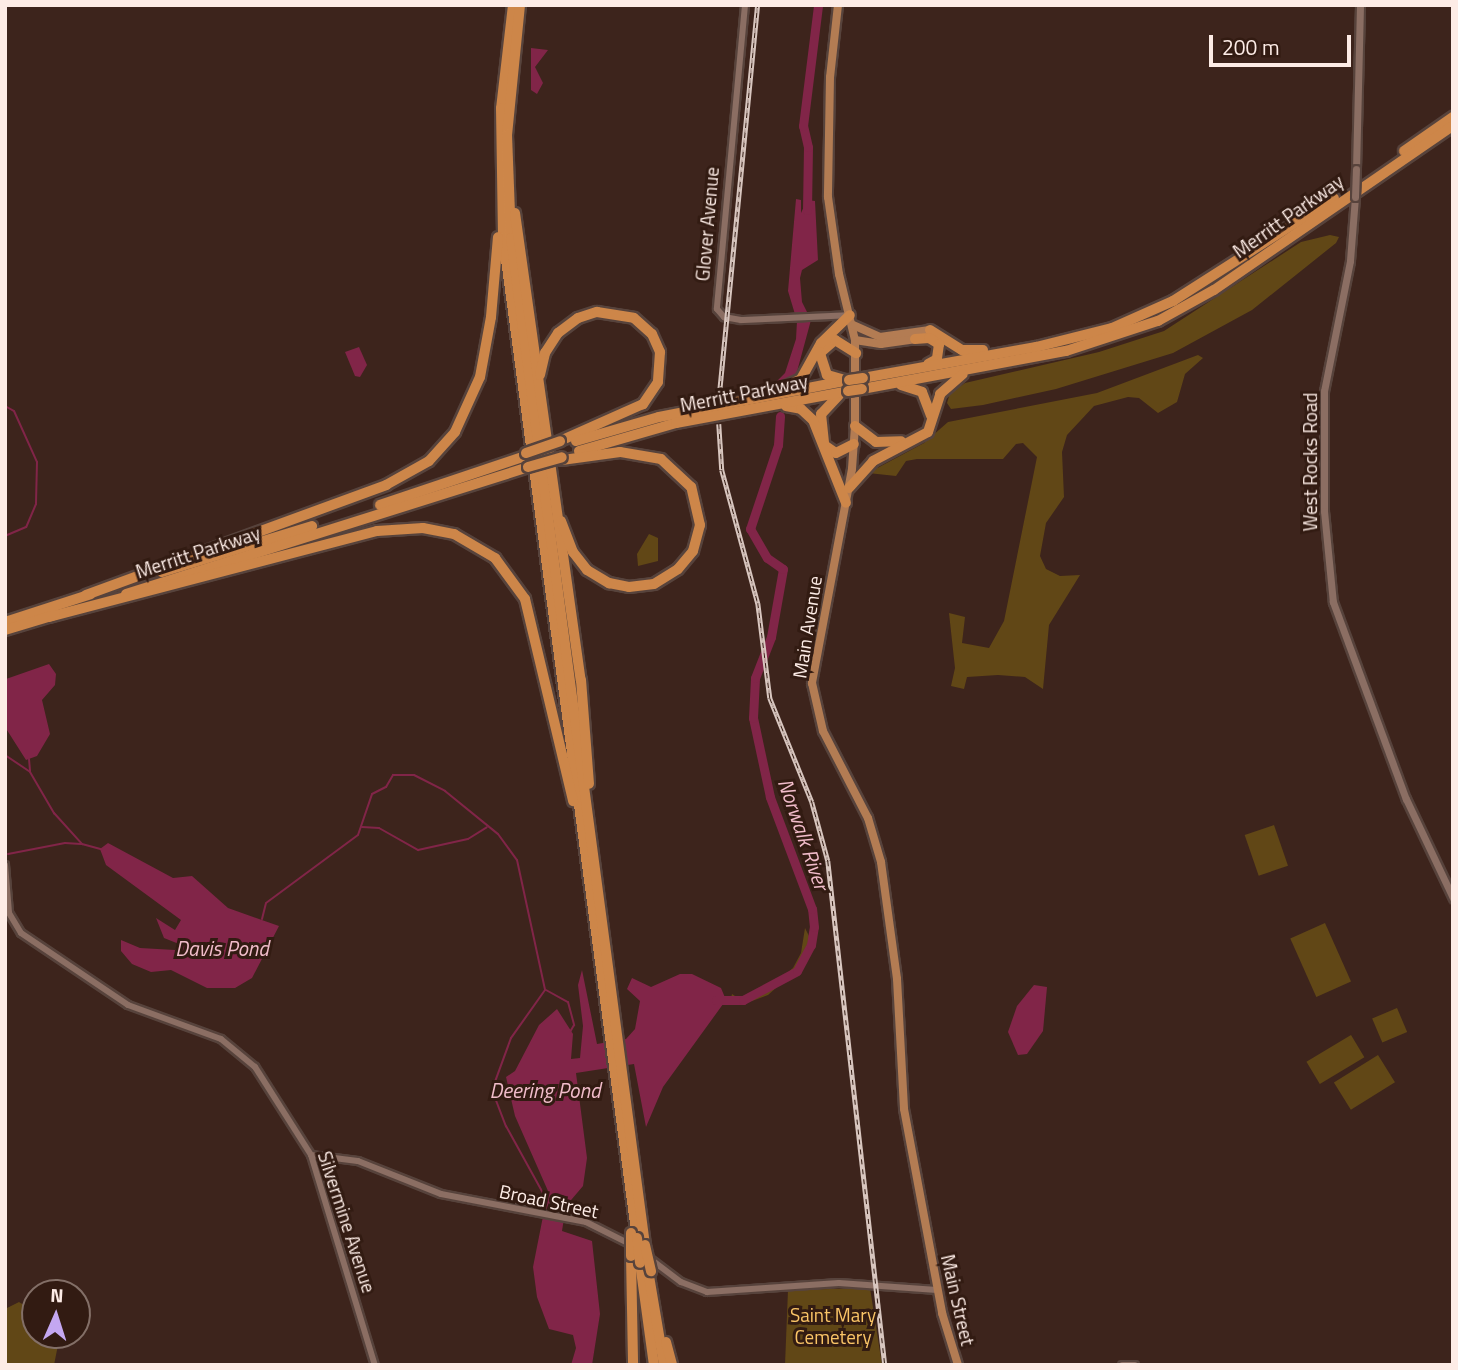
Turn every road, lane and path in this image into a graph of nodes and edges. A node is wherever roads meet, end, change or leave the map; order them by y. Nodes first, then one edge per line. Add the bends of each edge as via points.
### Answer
1 (513, 5) edge
2 (520, 5) edge
3 (745, 5) edge
4 (838, 5) edge
5 (1360, 5) edge
6 (508, 108) junction
7 (1453, 117) edge
8 (1453, 126) edge
9 (499, 160) junction
10 (851, 320) junction
11 (945, 326) dead end
12 (930, 330) joint
13 (915, 339) joint
14 (855, 340) junction
15 (947, 340) junction
16 (1036, 347) junction
17 (856, 353) junction
18 (988, 365) junction
19 (920, 367) junction
20 (863, 383) junction
21 (848, 386) junction
22 (883, 386) junction
23 (744, 400) junction
24 (761, 407) junction
25 (543, 418) junction
26 (855, 426) junction
27 (854, 444) junction
28 (561, 451) junction
29 (548, 455) junction
30 (527, 462) junction
31 (849, 488) junction
32 (846, 503) junction
33 (350, 518) junction
34 (330, 524) junction
35 (86, 595) junction
36 (49, 617) junction
37 (5, 622) edge
38 (5, 630) edge
39 (585, 827) junction
40 (588, 850) junction
41 (5, 865) edge
42 (1453, 898) edge
43 (613, 1033) junction
44 (618, 1070) junction
45 (311, 1155) junction
46 (638, 1239) junction
47 (929, 1242) joint
48 (647, 1268) junction
49 (937, 1290) junction
50 (375, 1365) edge
51 (633, 1365) edge
52 (654, 1365) edge
53 (664, 1365) edge
54 (672, 1365) edge
55 (958, 1365) edge
56 (1122, 1365) edge
57 (1134, 1365) edge

1 - 9 highway via 502,83
2 - 6 highway
3 - 10 street, Glover Avenue via 717,309 736,319 816,316
4 - 10 main road, Main Avenue via 830,69 828,197
5 - 42 main road, West Rocks Road, bridge via 1350,261 1324,391 1324,511 1333,602 1406,799
6 - 25 highway via 512,198
6 - 39 highway via 511,238
7 - 16 highway, Merritt Parkway via 1173,301 1112,328
8 - 18 highway, Merritt Parkway via 1213,290 1158,321 1094,345
9 - 35 highway via 492,317 480,377 449,440 422,466 344,500
9 - 39 highway via 506,263
10 - 12 main road via 880,337
10 - 14 main road, Main Avenue
10 - 23 highway via 821,343 797,382
11 - 15 highway
12 - 15 highway
13 - 14 main road via 881,344
13 - 19 highway via 932,339 940,349 937,359
14 - 17 main road, Main Avenue
15 - 16 highway via 971,351
16 - 19 highway, Merritt Parkway
17 - 21 highway via 835,340 820,353 827,375
17 - 26 main road, Main Avenue
18 - 22 highway, Merritt Parkway
18 - 31 highway via 952,380 940,394 928,432 873,461
19 - 20 highway, Merritt Parkway
20 - 21 highway, Merritt Parkway, bridge
20 - 22 highway, Merritt Parkway
21 - 23 highway, Merritt Parkway
21 - 24 highway, Merritt Parkway
21 - 27 highway via 829,402 820,422 824,445 832,452 842,453
22 - 26 highway via 905,385 922,392 931,413 925,429 883,444
23 - 28 highway, Merritt Parkway via 651,419
24 - 28 highway, Merritt Parkway
24 - 32 highway via 797,407 810,415
25 - 28 highway via 541,364 551,342 566,326 584,316 610,311 629,316 648,329 662,364 650,396 633,411
25 - 29 highway
26 - 27 main road, Main Avenue
27 - 31 main road, Main Avenue
28 - 29 highway via 637,452 678,470 694,493 700,519 695,544 684,563 660,581 642,586 616,585 592,574 566,537
28 - 30 highway, bridge
28 - 30 highway, bridge
29 - 39 highway via 582,680
30 - 33 highway, Merritt Parkway via 502,475
30 - 33 highway, Merritt Parkway via 495,466
31 - 32 main road, Main Avenue
32 - 47 main road, Main Avenue via 812,683 823,731 868,818 881,862 897,979 904,1109
33 - 34 highway, Merritt Parkway
34 - 35 highway, Merritt Parkway
34 - 36 highway, Merritt Parkway
35 - 37 highway, Merritt Parkway
36 - 38 highway, Merritt Parkway
36 - 39 highway via 139,597 355,536 405,528 447,532 484,549 510,574 531,612
39 - 40 highway
39 - 40 highway
40 - 43 highway
40 - 43 highway via 595,872
41 - 45 street, Silvermine Avenue via 8,909 19,931 135,1008 235,1048 260,1073
43 - 44 highway
44 - 46 highway
44 - 46 highway
45 - 49 street, Broad Street via 358,1160 440,1194 578,1220 610,1231 681,1282 706,1292 839,1283
45 - 50 street, Silvermine Avenue
46 - 48 highway, bridge
46 - 51 highway, bridge via 631,1256
47 - 49 main road, Main Street
48 - 52 highway
48 - 53 highway
48 - 54 highway
49 - 55 main road, Main Street
56 - 57 main road

